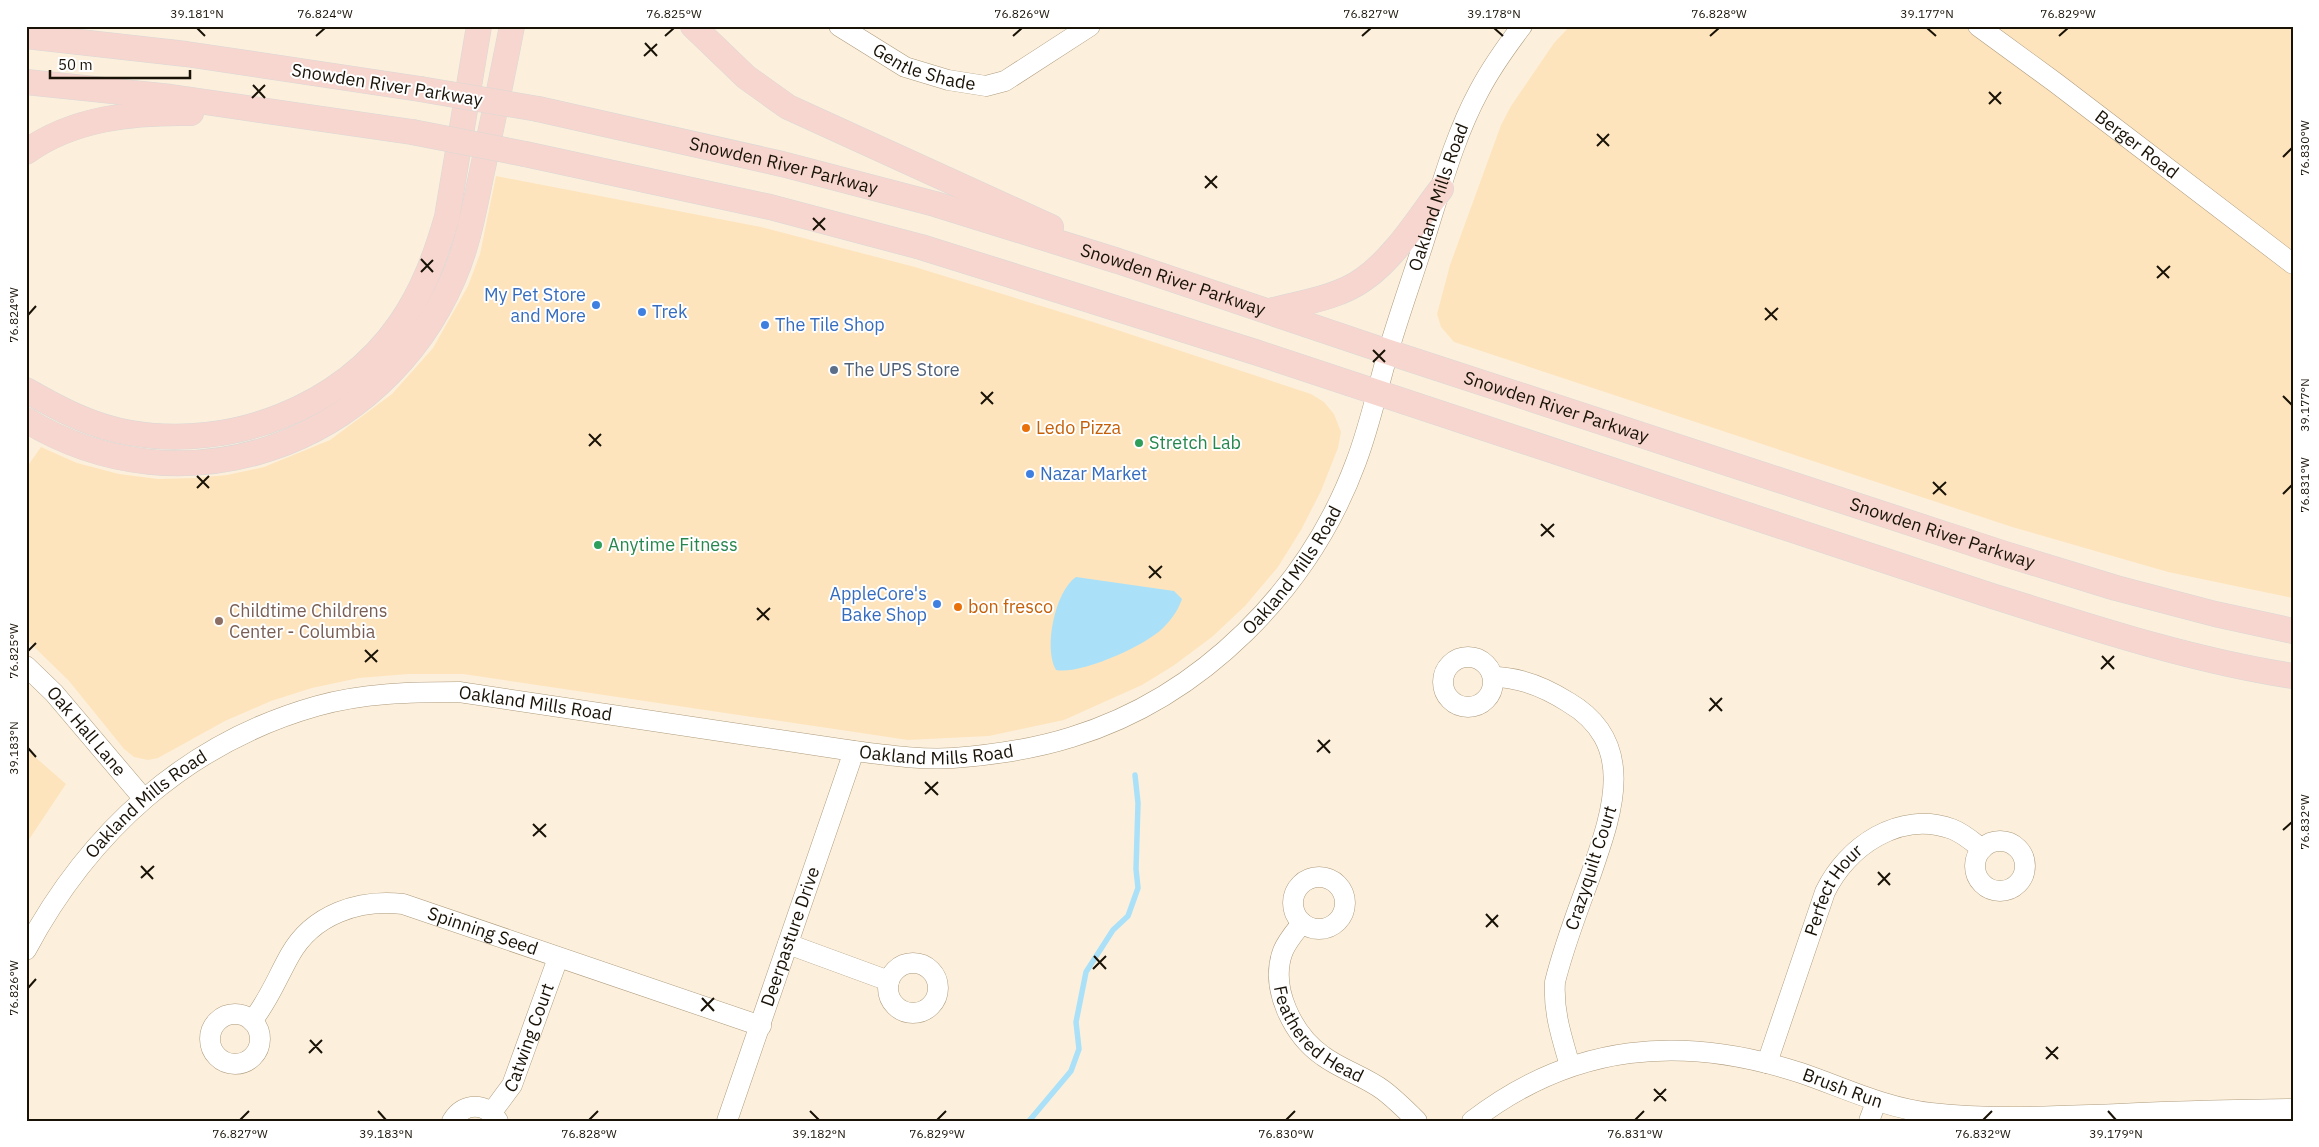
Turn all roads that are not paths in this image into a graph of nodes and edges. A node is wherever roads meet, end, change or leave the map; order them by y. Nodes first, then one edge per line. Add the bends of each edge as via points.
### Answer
1 (78, 26) edge
2 (101, 26) edge
3 (479, 26) edge
4 (512, 26) edge
5 (693, 26) edge
6 (839, 26) edge
7 (1090, 26) edge
8 (1522, 26) edge
9 (1978, 26) edge
10 (26, 36) edge
11 (26, 82) edge
12 (308, 116) junction
13 (26, 152) edge
14 (1441, 189) junction
15 (1118, 261) junction
16 (2293, 264) edge
17 (1270, 311) junction
18 (1388, 352) junction
19 (26, 390) edge
20 (1376, 393) junction
21 (26, 420) edge
22 (2293, 631) edge
23 (26, 666) edge
24 (2293, 676) edge
25 (1493, 677) dead end
26 (854, 751) junction
27 (143, 798) junction
28 (1982, 849) dead end
29 (1302, 923) dead end
30 (788, 944) junction
31 (26, 950) edge
32 (558, 958) junction
33 (889, 981) dead end
34 (252, 1021) dead end
35 (761, 1026) junction
36 (1767, 1063) junction
37 (1570, 1066) junction
38 (1876, 1102) junction
39 (2293, 1109) edge
40 (495, 1117) edge
41 (452, 1121) edge
42 (728, 1121) edge
43 (1417, 1121) edge
44 (1472, 1121) edge
45 (1869, 1121) edge

1 - 2 main road
3 - 19 main road via 448,217 439,245 415,301 400,325 364,365 337,386 282,416 253,428 196,436 130,433 63,411
4 - 21 main road via 472,222 453,278 437,311 402,362 354,406 294,441 226,460 162,463 85,448 50,435
5 - 15 main road via 746,78 788,107 1023,213
6 - 7 street, Gentle Shade via 911,69 969,85 986,86 1005,81
8 - 14 street, Oakland Mills Road via 1478,92
9 - 16 street, Berger Road
10 - 15 main road, Snowden River Parkway, bridge via 186,54 538,109 792,166 935,204
11 - 12 main road
12 - 13 main road via 161,112 113,118 73,127 45,138
12 - 20 main road, bridge via 525,154 770,207 921,247
14 - 17 main road via 1394,250 1363,280 1324,297
14 - 18 street, Oakland Mills Road
15 - 17 main road, Snowden River Parkway
17 - 18 main road, Snowden River Parkway
18 - 20 street, Oakland Mills Road
18 - 22 main road, Snowden River Parkway via 2005,554 2116,588
20 - 24 main road via 2100,629
20 - 26 street, Oakland Mills Road via 1357,460 1320,540 1294,578 1259,619 1225,651 1186,680 1111,723 1033,747 951,758
23 - 27 street, Oak Hall Lane via 54,693
25 - 37 street, Crazyquilt Court via 1509,677 1524,682 1575,706 1598,728 1615,773 1612,808 1555,982 1557,1020
26 - 27 street, Oakland Mills Road via 459,692 408,692 317,706 273,721 232,738
26 - 30 street, Deerpasture Drive
27 - 31 street, Oakland Mills Road via 93,850 65,885
28 - 36 street, Perfect Hour via 1952,829 1918,824 1884,832 1868,840 1844,862 1825,892
29 - 43 street, Feathered Head via 1285,946 1279,966 1284,1001 1292,1021 1321,1055 1384,1090
30 - 33 street
30 - 35 street, Deerpasture Drive
32 - 34 street, Spinning Seed via 402,904 361,903 328,918 304,937 291,953 265,1006
32 - 35 street, Spinning Seed
32 - 40 street, Catwing Court via 512,1085
35 - 42 street, Deerpasture Drive
36 - 37 street, Brush Run via 1700,1050 1638,1051
36 - 38 street, Brush Run
37 - 44 street, Brush Run via 1513,1092
38 - 39 street, Brush Run via 1929,1113 1972,1117
38 - 45 street
40 - 41 street, Catwing Court via 482,1107 473,1106 457,1113

